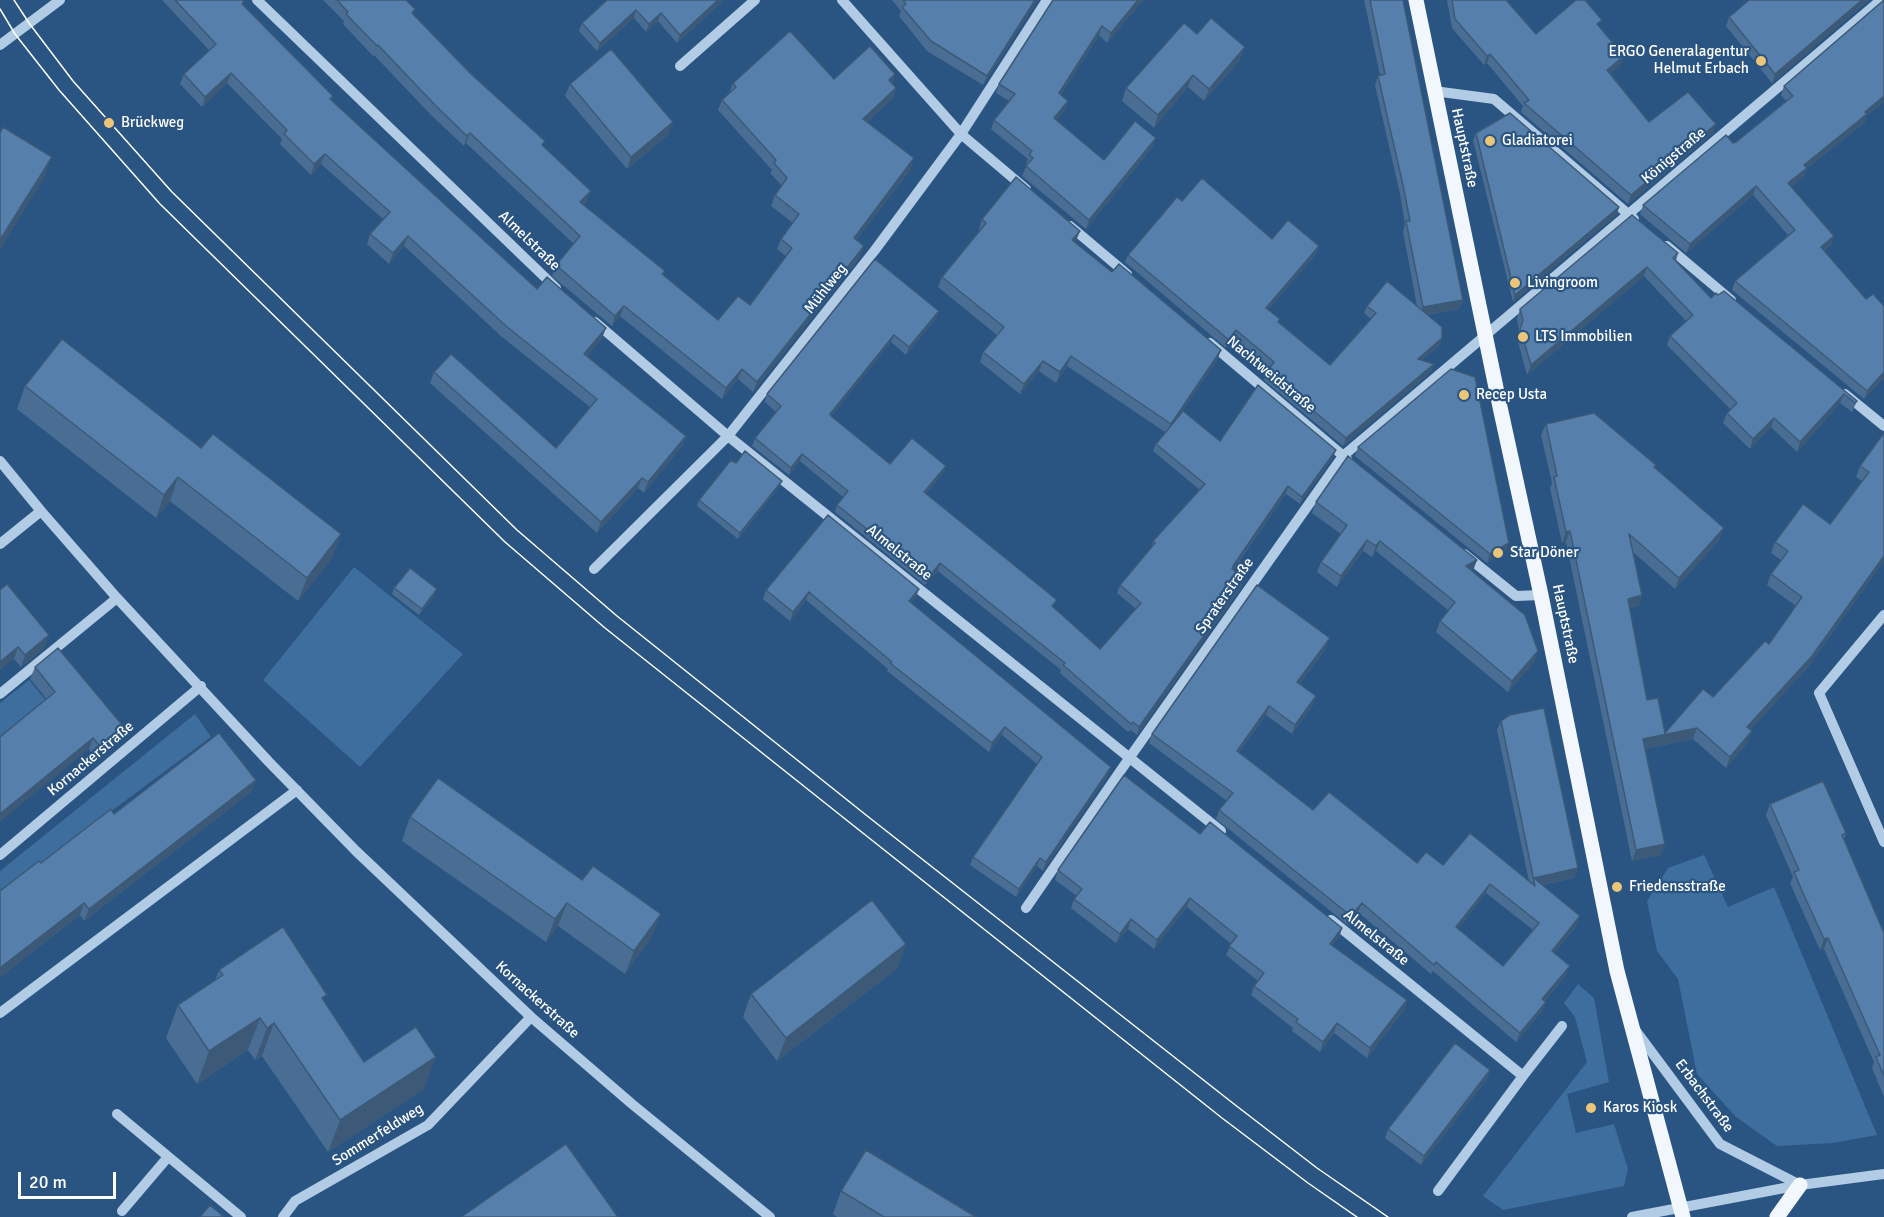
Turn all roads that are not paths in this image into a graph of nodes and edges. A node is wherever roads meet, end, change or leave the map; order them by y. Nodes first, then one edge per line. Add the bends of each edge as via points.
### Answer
1 (60, 0) edge
2 (256, 0) edge
3 (755, 0) edge
4 (842, 0) edge
5 (1047, 0) edge
6 (1416, 0) edge
7 (1881, 0) edge
8 (0, 45) edge
9 (680, 66) dead end
10 (1434, 91) junction
11 (961, 134) junction
12 (1034, 195) edge
13 (1629, 215) junction
14 (1061, 218) edge
15 (1647, 230) edge
16 (1656, 237) edge
17 (1134, 279) edge
18 (566, 296) edge
19 (1738, 305) edge
20 (584, 312) edge
21 (1197, 333) edge
22 (1486, 334) junction
23 (1838, 388) edge
24 (1884, 426) edge
25 (728, 436) junction
26 (1343, 456) junction
27 (0, 461) edge
28 (1352, 463) edge
29 (41, 510) junction
30 (0, 544) edge
31 (1452, 544) edge
32 (594, 569) dead end
33 (1541, 595) junction
34 (117, 598) junction
35 (1884, 615) edge
36 (201, 686) junction
37 (0, 694) edge
38 (1130, 757) junction
39 (297, 790) junction
40 (1230, 839) edge
41 (1884, 842) edge
42 (0, 855) edge
43 (1026, 908) dead end
44 (1322, 913) edge
45 (0, 1013) edge
46 (531, 1017) junction
47 (1632, 1024) junction
48 (1562, 1026) dead end
49 (1523, 1076) junction
50 (117, 1114) dead end
51 (168, 1157) junction
52 (1884, 1174) edge
53 (1800, 1185) junction
54 (1438, 1191) dead end
55 (122, 1210) dead end
56 (1682, 1212) edge
57 (241, 1217) edge
58 (283, 1217) edge
59 (770, 1217) edge
60 (1632, 1217) edge
61 (1777, 1217) edge

1 - 8 street
2 - 18 street, Almelstraße
3 - 9 street
4 - 11 street
5 - 11 street, Mühlweg
6 - 10 main road, Hauptstraße
7 - 13 street, Königstraße
10 - 13 street via 1494,99
10 - 22 main road, Hauptstraße
11 - 12 street
11 - 25 street, Mühlweg
13 - 15 street
13 - 22 street, Königstraße
14 - 17 street
16 - 19 street
20 - 25 street, Almelstraße
21 - 26 street, Nachtweidstraße
22 - 26 street, Spraterstraße
22 - 33 main road, Hauptstraße
23 - 24 street
25 - 32 street, Mühlweg
25 - 38 street, Almelstraße
26 - 28 street, Nachtweidstraße
26 - 38 street, Spraterstraße
27 - 29 street, Kornackerstraße
29 - 30 street
29 - 34 street, Kornackerstraße
31 - 33 street via 1516,596
33 - 47 main road, Hauptstraße via 1617,971
34 - 36 street, Kornackerstraße
34 - 37 street
35 - 41 street via 1820,693
36 - 39 street, Kornackerstraße
36 - 42 street, Kornackerstraße
38 - 40 street, Almelstraße
38 - 43 street, Spraterstraße
39 - 45 street
39 - 46 street, Kornackerstraße
44 - 49 street, Almelstraße
46 - 58 street, Sommerfeldweg via 428,1125 295,1202
46 - 59 street, Kornackerstraße
47 - 53 street, Erbachstraße via 1720,1144
47 - 56 main road, Hauptstraße
48 - 49 street
49 - 54 street
50 - 51 street
51 - 55 street
51 - 57 street
52 - 53 street
53 - 56 street
53 - 61 main road
56 - 60 street

